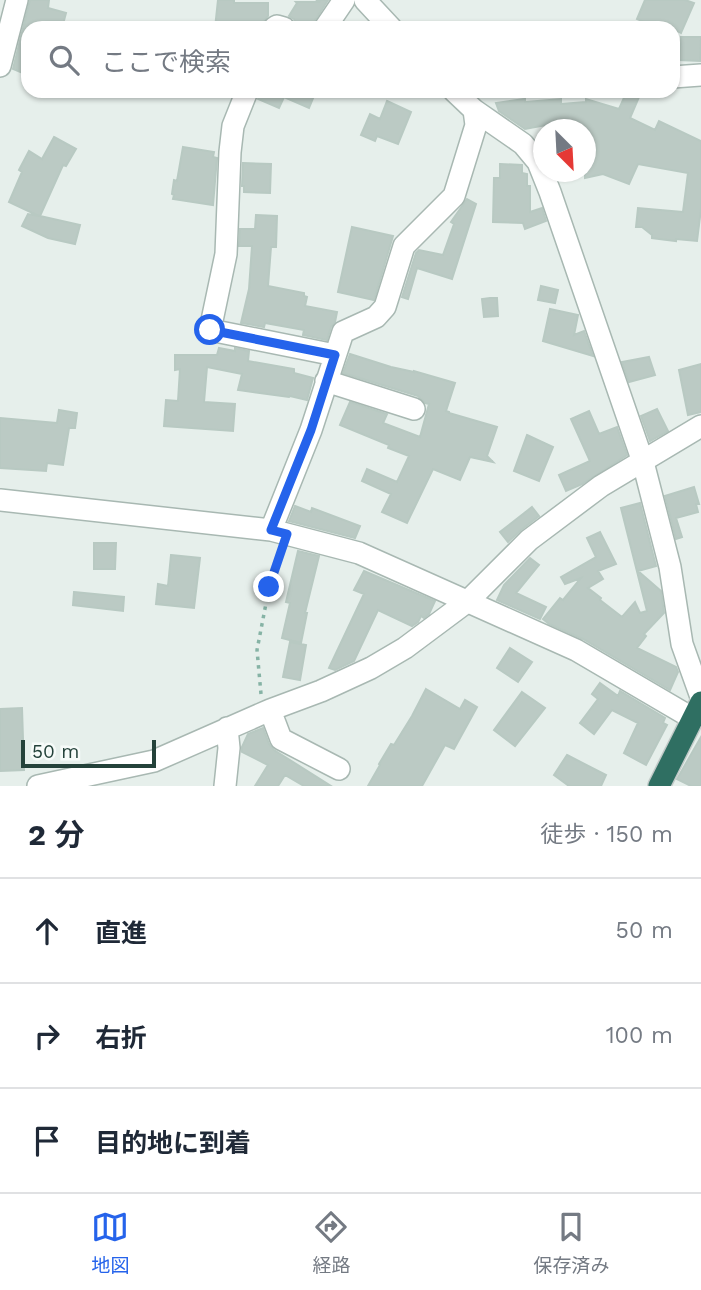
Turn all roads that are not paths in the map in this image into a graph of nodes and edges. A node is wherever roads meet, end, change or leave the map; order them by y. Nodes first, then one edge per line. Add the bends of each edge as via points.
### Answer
1 (17, 0) edge
2 (344, 0) edge
3 (365, 0) edge
4 (330, 21) edge
5 (384, 21) edge
6 (0, 66) edge
7 (701, 75) edge
8 (680, 76) edge
9 (244, 98) edge
10 (461, 98) edge
11 (474, 110) junction
12 (335, 355) junction
13 (326, 381) junction
14 (414, 409) dead end
15 (701, 426) edge
16 (643, 462) junction
17 (0, 500) edge
18 (279, 532) junction
19 (468, 601) junction
20 (698, 708) edge
21 (266, 711) junction
22 (227, 728) junction
23 (339, 769) dead end
24 (37, 786) edge
25 (225, 786) edge
26 (659, 786) edge

1 - 6 street
2 - 4 street
3 - 5 street
7 - 8 street
9 - 12 street via 233,126 226,254 210,330
10 - 11 street
11 - 12 street via 477,125 454,196 404,246 385,307 376,317 343,332
11 - 16 street via 523,144 538,162
12 - 13 street
13 - 14 street
13 - 18 street
15 - 16 street
16 - 19 street via 601,486 529,540
16 - 20 street
17 - 18 street
18 - 19 street via 359,553
19 - 20 street
19 - 21 street via 371,668
20 - 26 highway
21 - 22 street
21 - 23 street via 281,739
22 - 24 street via 154,761
22 - 25 street

